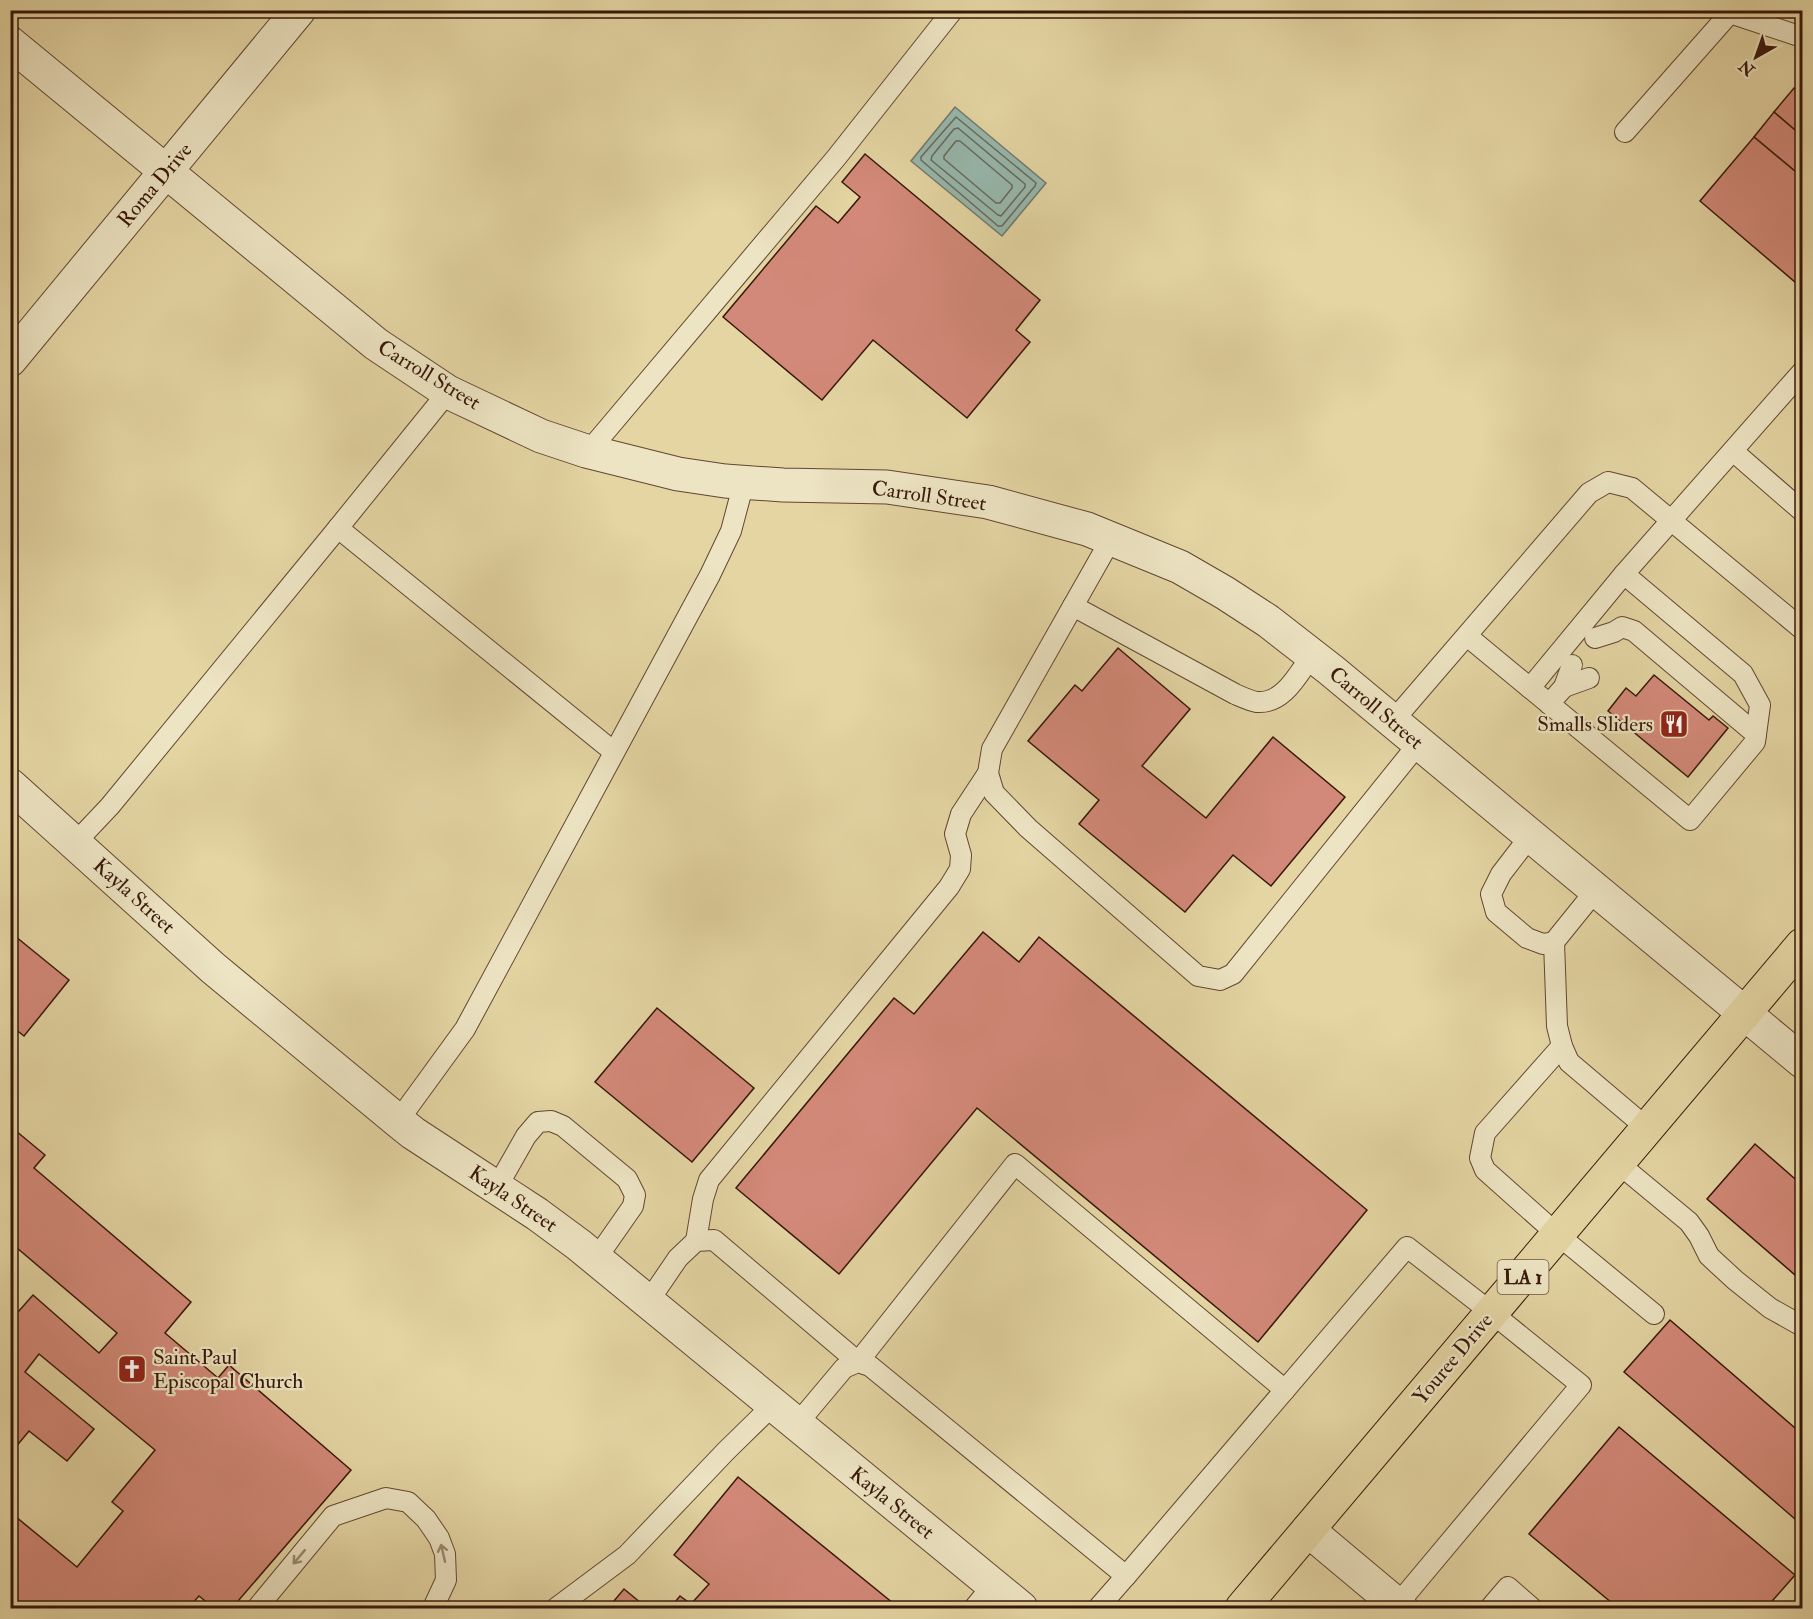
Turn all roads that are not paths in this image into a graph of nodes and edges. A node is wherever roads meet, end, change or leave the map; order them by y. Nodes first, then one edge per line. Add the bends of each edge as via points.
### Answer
1 (299, 10) edge
2 (953, 10) edge
3 (1803, 37) edge
4 (10, 43) edge
5 (1625, 132) dead end
6 (166, 171) junction
7 (10, 360) edge
8 (1803, 372) edge
9 (448, 392) junction
10 (588, 452) junction
11 (1734, 452) junction
12 (744, 482) junction
13 (1803, 511) edge
14 (1671, 521) junction
15 (338, 528) junction
16 (1111, 539) junction
17 (1624, 574) junction
18 (1073, 606) junction
19 (1803, 629) edge
20 (1467, 636) junction
21 (1611, 652) dead end
22 (1312, 656) junction
23 (1572, 665) dead end
24 (1589, 678) dead end
25 (1564, 687) junction
26 (1530, 688) junction
27 (1549, 704) junction
28 (1393, 721) junction
29 (1756, 734) junction
30 (1419, 743) junction
31 (614, 752) junction
32 (988, 773) junction
33 (10, 784) edge
34 (1531, 835) junction
35 (76, 843) junction
36 (1596, 890) junction
37 (1554, 942) junction
38 (1803, 945) edge
39 (1746, 1014) junction
40 (1562, 1046) junction
41 (1803, 1061) edge
42 (398, 1121) junction
43 (1648, 1129) junction
44 (1619, 1164) junction
45 (497, 1187) junction
46 (1558, 1235) junction
47 (696, 1241) junction
48 (596, 1259) junction
49 (648, 1302) junction
50 (1492, 1313) junction
51 (1654, 1314) dead end
52 (1803, 1326) edge
53 (858, 1362) junction
54 (1285, 1390) junction
55 (785, 1415) junction
56 (1308, 1530) junction
57 (1126, 1576) junction
58 (983, 1597) edge
59 (1399, 1607) edge
60 (257, 1608) edge
61 (434, 1608) edge
62 (556, 1608) edge
63 (1021, 1608) edge
64 (1098, 1608) edge
65 (1242, 1608) edge
66 (1490, 1608) edge
67 (1532, 1608) edge

1 - 6 street, Roma Drive
2 - 10 lane via 836,158
3 - 5 lane via 1730,13
4 - 6 street, Carroll Street
6 - 7 street, Roma Drive
6 - 9 street, Carroll Street via 376,344
8 - 11 lane
9 - 10 street, Carroll Street via 541,436
9 - 15 lane
10 - 12 street, Carroll Street via 678,474
11 - 13 lane
11 - 14 lane
12 - 16 street, Carroll Street via 886,487 988,502
12 - 31 lane via 731,531 710,575
14 - 17 lane
14 - 19 lane
14 - 20 lane via 1632,488 1608,482 1589,493
15 - 31 lane
15 - 35 lane
16 - 18 lane
16 - 22 street, Carroll Street via 1180,567 1225,593
17 - 26 lane
17 - 29 lane via 1743,674 1760,705
18 - 22 lane via 1256,702 1270,701 1282,694
18 - 32 lane via 992,749
20 - 26 lane
20 - 28 lane
21 - 29 lane via 1604,635 1622,627 1634,631
22 - 28 street, Carroll Street
23 - 25 lane
24 - 25 lane
25 - 27 lane
26 - 27 lane
27 - 29 lane via 1690,820 1755,742
28 - 30 street, Carroll Street
30 - 32 lane via 1233,974 1220,980 1198,976 1028,828 994,793
30 - 34 street, Carroll Street
31 - 42 lane via 465,1029
32 - 47 lane via 961,814 955,834 960,869 949,887 709,1180
33 - 35 street, Kayla Street
34 - 36 street, Carroll Street
34 - 37 lane via 1491,894 1496,912 1527,938 1543,944
35 - 42 street, Kayla Street via 213,968
36 - 37 lane
36 - 39 street, Carroll Street
37 - 40 lane
38 - 39 main road, Youree Drive / LA 1
39 - 41 street, Carroll Street
39 - 43 main road, Youree Drive / LA 1
40 - 43 lane via 1569,1062
40 - 46 lane via 1485,1133 1480,1158 1485,1170
42 - 45 street, Kayla Street
43 - 44 main road, Youree Drive / LA 1
44 - 46 main road, Youree Drive / LA 1
44 - 52 lane via 1689,1222 1710,1256 1735,1280 1770,1308
45 - 48 street, Kayla Street
45 - 48 lane via 538,1122 551,1121 563,1126 627,1179 635,1195 633,1206
46 - 50 main road, Youree Drive / LA 1
46 - 51 lane
47 - 49 lane via 678,1258
47 - 53 lane via 714,1240
48 - 49 street, Kayla Street
49 - 55 street, Kayla Street
50 - 54 lane via 1407,1247
50 - 56 main road, Youree Drive / LA 1
50 - 59 lane via 1581,1386
53 - 54 lane via 1015,1164
53 - 55 lane via 844,1368
53 - 57 lane via 870,1366
54 - 57 lane
55 - 58 street, Kayla Street
55 - 62 lane via 726,1451 627,1555
56 - 59 street
56 - 65 main road, Youree Drive / LA 1
57 - 64 lane
58 - 63 street, Kayla Street
61 -> 60 lane via 446,1580 445,1554 439,1538 408,1502 386,1498 333,1516
66 - 67 lane via 1508,1587

